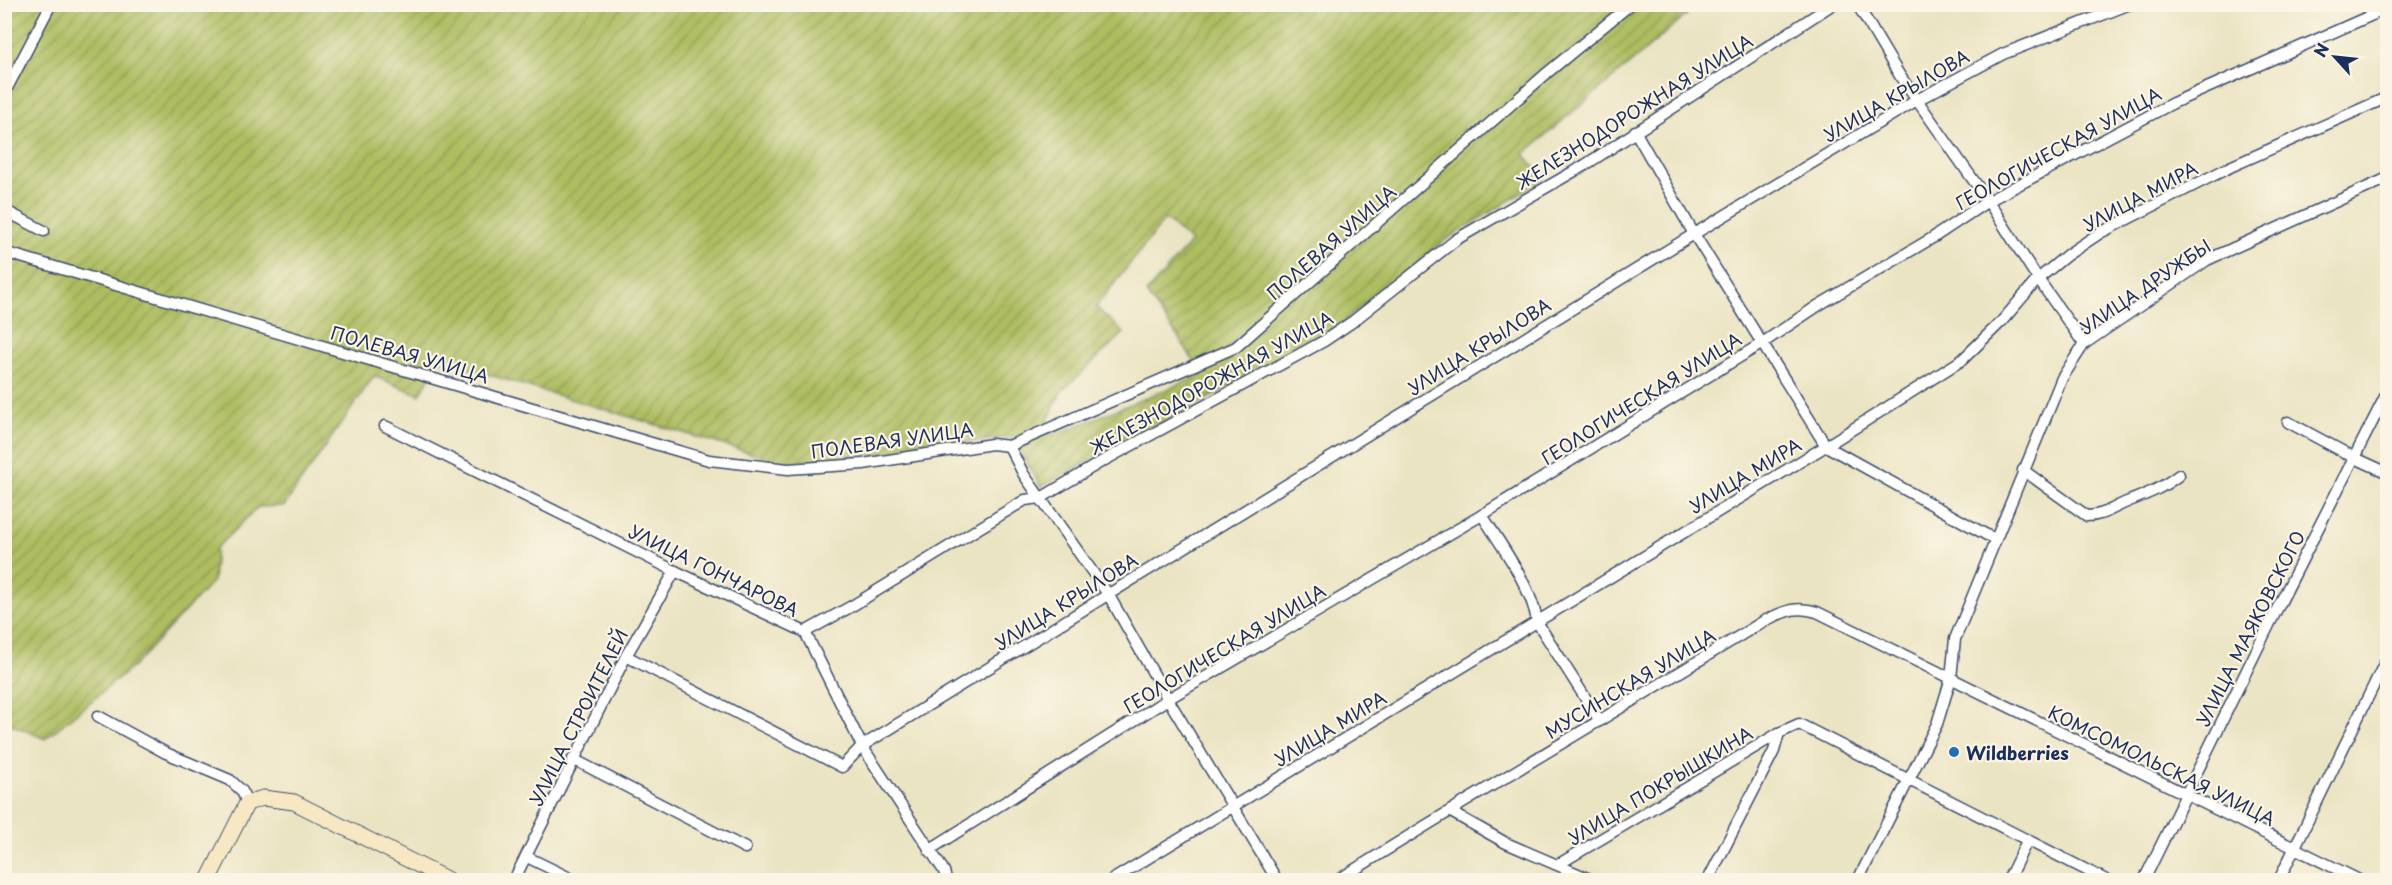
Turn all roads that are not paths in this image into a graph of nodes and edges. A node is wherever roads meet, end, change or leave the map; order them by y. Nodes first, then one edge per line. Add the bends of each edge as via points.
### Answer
1 (51, 4) edge
2 (1631, 4) edge
3 (1833, 4) edge
4 (1857, 4) edge
5 (2130, 4) edge
6 (2388, 8) edge
7 (4, 94) edge
8 (2388, 97) edge
9 (1917, 100) junction
10 (1635, 131) junction
11 (2388, 178) edge
12 (1988, 201) junction
13 (4, 210) edge
14 (44, 231) dead end
15 (1694, 234) junction
16 (4, 252) edge
17 (2038, 279) junction
18 (1761, 344) junction
19 (2084, 344) junction
20 (2388, 391) edge
21 (2289, 422) dead end
22 (385, 426) dead end
23 (1009, 446) junction
24 (1826, 446) junction
25 (2355, 458) junction
26 (2023, 470) junction
27 (2388, 473) edge
28 (2179, 475) dead end
29 (1041, 498) junction
30 (1482, 515) junction
31 (1994, 539) junction
32 (675, 571) junction
33 (1108, 594) junction
34 (1537, 622) junction
35 (805, 632) junction
36 (626, 656) junction
37 (2388, 656) edge
38 (1951, 678) junction
39 (1168, 699) junction
40 (98, 716) dead end
41 (1600, 722) junction
42 (1779, 733) junction
43 (862, 746) junction
44 (573, 759) junction
45 (1910, 778) junction
46 (2187, 796) junction
47 (247, 803) junction
48 (1231, 806) junction
49 (1451, 812) junction
50 (2027, 841) junction
51 (745, 848) dead end
52 (2294, 849) junction
53 (929, 850) junction
54 (526, 857) junction
55 (1559, 864) junction
56 (208, 880) edge
57 (448, 880) edge
58 (514, 880) edge
59 (574, 880) edge
60 (946, 880) edge
61 (1112, 880) edge
62 (1277, 880) edge
63 (1338, 880) edge
64 (1592, 880) edge
65 (1708, 880) edge
66 (1858, 880) edge
67 (2008, 880) edge
68 (2106, 880) edge
69 (2144, 880) edge
70 (2279, 880) edge
71 (2359, 880) edge

1 - 7 street
2 - 23 street, ПОЛЕВАЯ УЛИЦА via 1236,347
3 - 10 street, ЖЕЛЕЗНОДОРОЖНАЯ УЛИЦА
4 - 9 street
5 - 9 street, УЛИЦА КРЫЛОВА via 2003,54
6 - 12 street, ГЕОЛОГИЧЕСКАЯ УЛИЦА via 2173,103
8 - 17 street, УЛИЦА МИРА via 2146,208 2100,233
9 - 12 street
9 - 15 street, УЛИЦА КРЫЛОВА
10 - 15 street
10 - 29 street, ЖЕЛЕЗНОДОРОЖНАЯ УЛИЦА via 1457,239 1324,341
11 - 19 street, УЛИЦА ДРУЖБЫ via 2207,260
12 - 17 street
12 - 18 street, ГЕОЛОГИЧЕСКАЯ УЛИЦА
13 - 14 street
15 - 18 street
15 - 33 street, УЛИЦА КРЫЛОВА
16 - 23 street, ПОЛЕВАЯ УЛИЦА via 709,460 788,469 863,464 992,444
17 - 19 street
17 - 24 street, УЛИЦА МИРА via 1962,360
18 - 24 street
18 - 30 street, ГЕОЛОГИЧЕСКАЯ УЛИЦА
19 - 26 street, УЛИЦА ДРУЖБЫ via 2062,378
20 - 25 street, УЛИЦА МАЯКОВСКОГО
21 - 25 street
22 - 32 street, УЛИЦА ГОНЧАРОВА
23 - 29 street
24 - 31 street
24 - 34 street, УЛИЦА МИРА
25 - 27 street
25 - 46 street, УЛИЦА МАЯКОВСКОГО
26 - 28 street via 2087,516 2099,516 2158,490
26 - 31 street, УЛИЦА ДРУЖБЫ
29 - 33 street
29 - 35 street, ЖЕЛЕЗНОДОРОЖНАЯ УЛИЦА via 1024,500
30 - 34 street via 1535,608
30 - 39 street, ГЕОЛОГИЧЕСКАЯ УЛИЦА
31 - 38 street, УЛИЦА ДРУЖБЫ via 1955,639
32 - 35 street, УЛИЦА ГОНЧАРОВА
32 - 36 street, УЛИЦА СТРОИТЕЛЕЙ
33 - 39 street
33 - 43 street, УЛИЦА КРЫЛОВА
34 - 41 street
34 - 48 street, УЛИЦА МИРА
35 - 43 street, УЛИЦА ГОНЧАРОВА
36 - 43 street, УЛИЦА КРЫЛОВА via 842,767
36 - 44 street, УЛИЦА СТРОИТЕЛЕЙ
37 - 52 street
38 - 41 street, МУСИНСКАЯ УЛИЦА via 1817,612 1792,609 1764,621
38 - 45 street, УЛИЦА ДРУЖБЫ via 1936,724
38 - 46 street, КОМСОМОЛЬСКАЯ УЛИЦА
39 - 48 street
39 - 53 street, ГЕОЛОГИЧЕСКАЯ УЛИЦА
40 - 47 street via 166,753 230,780 242,791
41 - 49 street, МУСИНСКАЯ УЛИЦА
42 - 45 street, УЛИЦА ПОКРЫШКИНА via 1799,724
42 - 55 street, УЛИЦА ПОКРЫШКИНА
42 - 65 street, УЛИЦА ПОКРЫШКИНА via 1774,751
43 - 53 street, УЛИЦА ГОНЧАРОВА
44 - 51 street
44 - 54 street, УЛИЦА СТРОИТЕЛЕЙ
45 - 50 street
45 - 66 street, УЛИЦА ДРУЖБЫ
46 - 52 street, КОМСОМОЛЬСКАЯ УЛИЦА
46 - 69 street, УЛИЦА МАЯКОВСКОГО
47 - 56 street
47 - 57 street via 263,798 294,802
48 - 61 street, УЛИЦА МИРА
48 - 62 street
49 - 55 street via 1506,843
49 - 63 street, МУСИНСКАЯ УЛИЦА
50 - 67 street
50 - 68 street
52 - 70 street
52 - 71 street, КОМСОМОЛЬСКАЯ УЛИЦА
53 - 60 street, УЛИЦА ГОНЧАРОВА
54 - 58 street, УЛИЦА СТРОИТЕЛЕЙ
54 - 59 street
55 - 64 street

